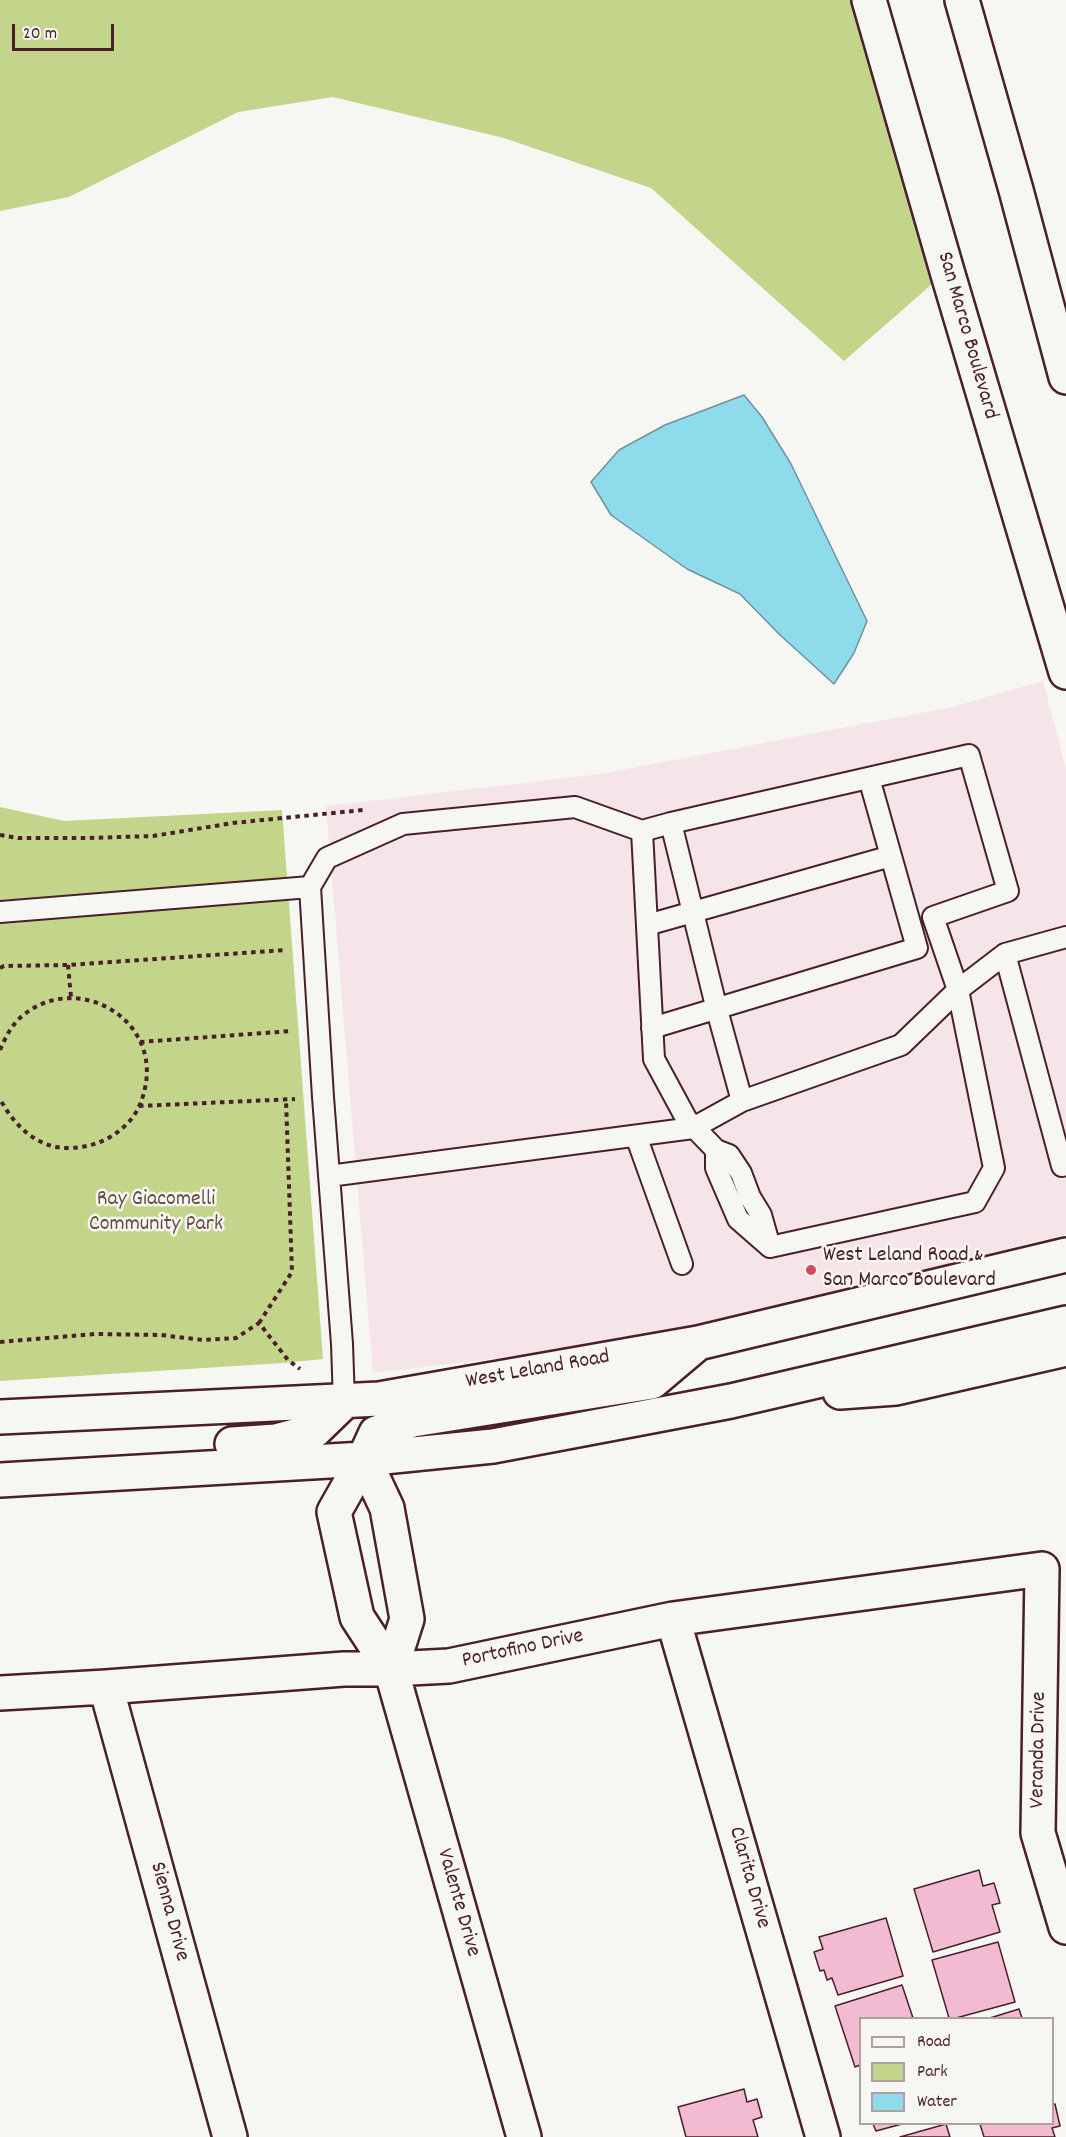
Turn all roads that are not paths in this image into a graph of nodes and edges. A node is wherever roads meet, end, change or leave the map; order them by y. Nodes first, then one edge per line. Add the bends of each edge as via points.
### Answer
1 (869, 0) edge
2 (962, 0) edge
3 (1066, 376) edge
4 (1066, 672) edge
5 (869, 778) junction
6 (671, 823) junction
7 (642, 831) junction
8 (891, 856) junction
9 (310, 887) junction
10 (0, 912) edge
11 (692, 913) junction
12 (933, 917) junction
13 (647, 924) junction
14 (911, 924) junction
15 (1066, 937) edge
16 (1005, 954) junction
17 (958, 990) junction
18 (717, 1010) junction
19 (652, 1028) junction
20 (742, 1101) junction
21 (693, 1128) junction
22 (636, 1136) junction
23 (1062, 1166) dead end
24 (329, 1176) junction
25 (1066, 1255) edge
26 (682, 1264) dead end
27 (1066, 1323) edge
28 (698, 1342) junction
29 (1066, 1349) edge
30 (731, 1401) junction
31 (344, 1402) junction
32 (0, 1417) edge
33 (364, 1459) junction
34 (12, 1479) edge
35 (1042, 1569) joint
36 (673, 1619) junction
37 (391, 1669) junction
38 (105, 1687) junction
39 (0, 1693) edge
40 (1066, 1927) edge
41 (230, 2137) edge
42 (524, 2137) edge
43 (823, 2137) edge

1 - 4 street, San Marco Boulevard
2 - 3 street
5 - 6 lane
5 - 8 lane
5 - 12 lane via 969,755 1008,891
6 - 7 lane
6 - 11 lane
7 - 9 lane via 575,807 404,824 327,858
7 - 13 lane
8 - 11 lane
8 - 14 lane
9 - 10 lane
9 - 24 lane
11 - 13 lane
11 - 18 lane
12 - 14 lane
12 - 17 lane
13 - 19 lane
14 - 18 lane via 917,948
15 - 16 lane
16 - 17 lane
16 - 23 lane
17 - 20 lane via 901,1046
17 - 21 lane via 994,1168 975,1202 770,1247 761,1215 741,1173 729,1155 716,1150
18 - 19 lane
18 - 20 lane
19 - 21 lane via 654,1059
20 - 21 lane
21 - 22 lane
22 - 24 lane
22 - 26 lane
24 - 31 lane
25 - 28 street, West Leland Road
27 - 30 street
28 - 31 street, West Leland Road
28 - 33 street, Valente Drive via 652,1382 412,1420 376,1432
29 - 30 street via 896,1388
30 - 33 street via 493,1446
31 - 32 street, West Leland Road
31 - 34 street via 314,1431 276,1441 88,1453
33 - 34 street
33 - 37 street via 387,1508 407,1619
33 - 37 street, Valente Drive via 334,1512 357,1617
35 - 36 street, Portofino Drive
35 - 40 street, Veranda Drive via 1038,1833
36 - 37 street, Portofino Drive via 449,1666
36 - 43 street, Clarita Drive
37 - 38 street, Portofino Drive
37 - 42 street, Valente Drive
38 - 39 street, Portofino Drive
38 - 41 street, Sienna Drive

